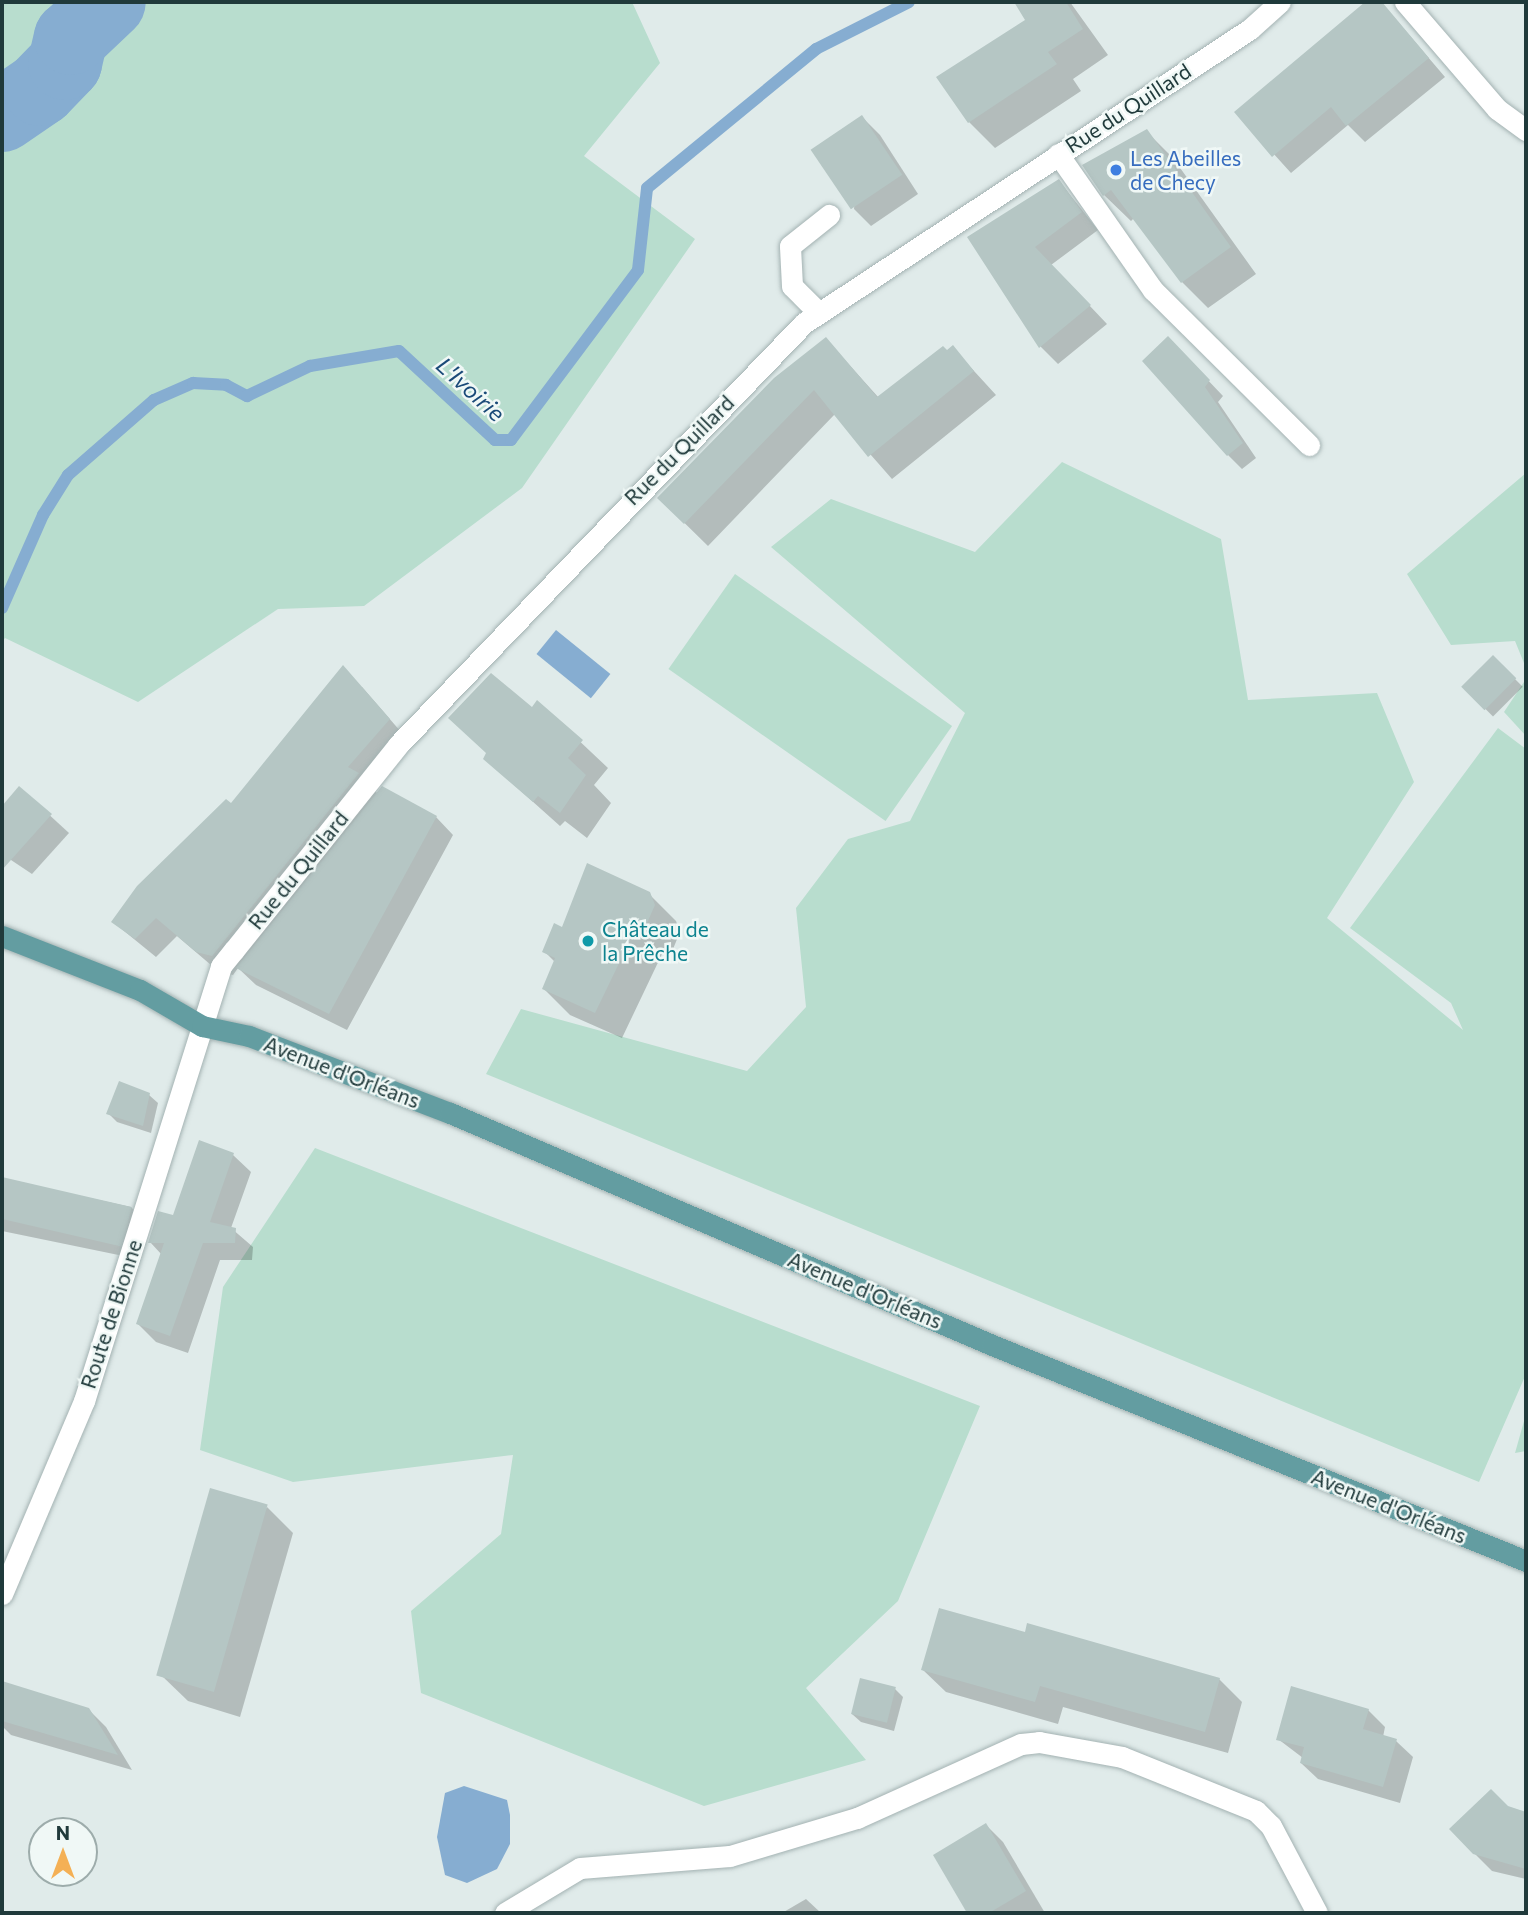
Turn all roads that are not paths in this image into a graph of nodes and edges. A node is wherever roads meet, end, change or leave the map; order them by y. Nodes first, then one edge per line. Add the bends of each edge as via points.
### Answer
1 (1280, 2) edge
2 (1405, 2) edge
3 (1526, 131) edge
4 (1058, 154) junction
5 (829, 215) dead end
6 (819, 313) junction
7 (1309, 445) dead end
8 (2, 936) edge
9 (202, 1026) junction
10 (1526, 1562) edge
11 (2, 1594) edge
12 (505, 1913) edge
13 (1317, 1913) edge

1 - 4 street, Rue du Quillard via 1250,29
2 - 3 street via 1497,108
4 - 6 street, Rue du Quillard
4 - 7 street via 1153,289
5 - 6 street via 790,246 792,286
6 - 9 street, Rue du Quillard via 628,502 398,745 221,966
8 - 9 main road, Avenue d'Orléans via 140,990
9 - 10 main road, Avenue d'Orléans via 249,1036 450,1113 992,1345
9 - 11 street, Route de Bionne via 84,1401
12 - 13 street via 580,1868 730,1856 857,1818 1021,1744 1038,1742 1122,1757 1256,1811 1271,1826

